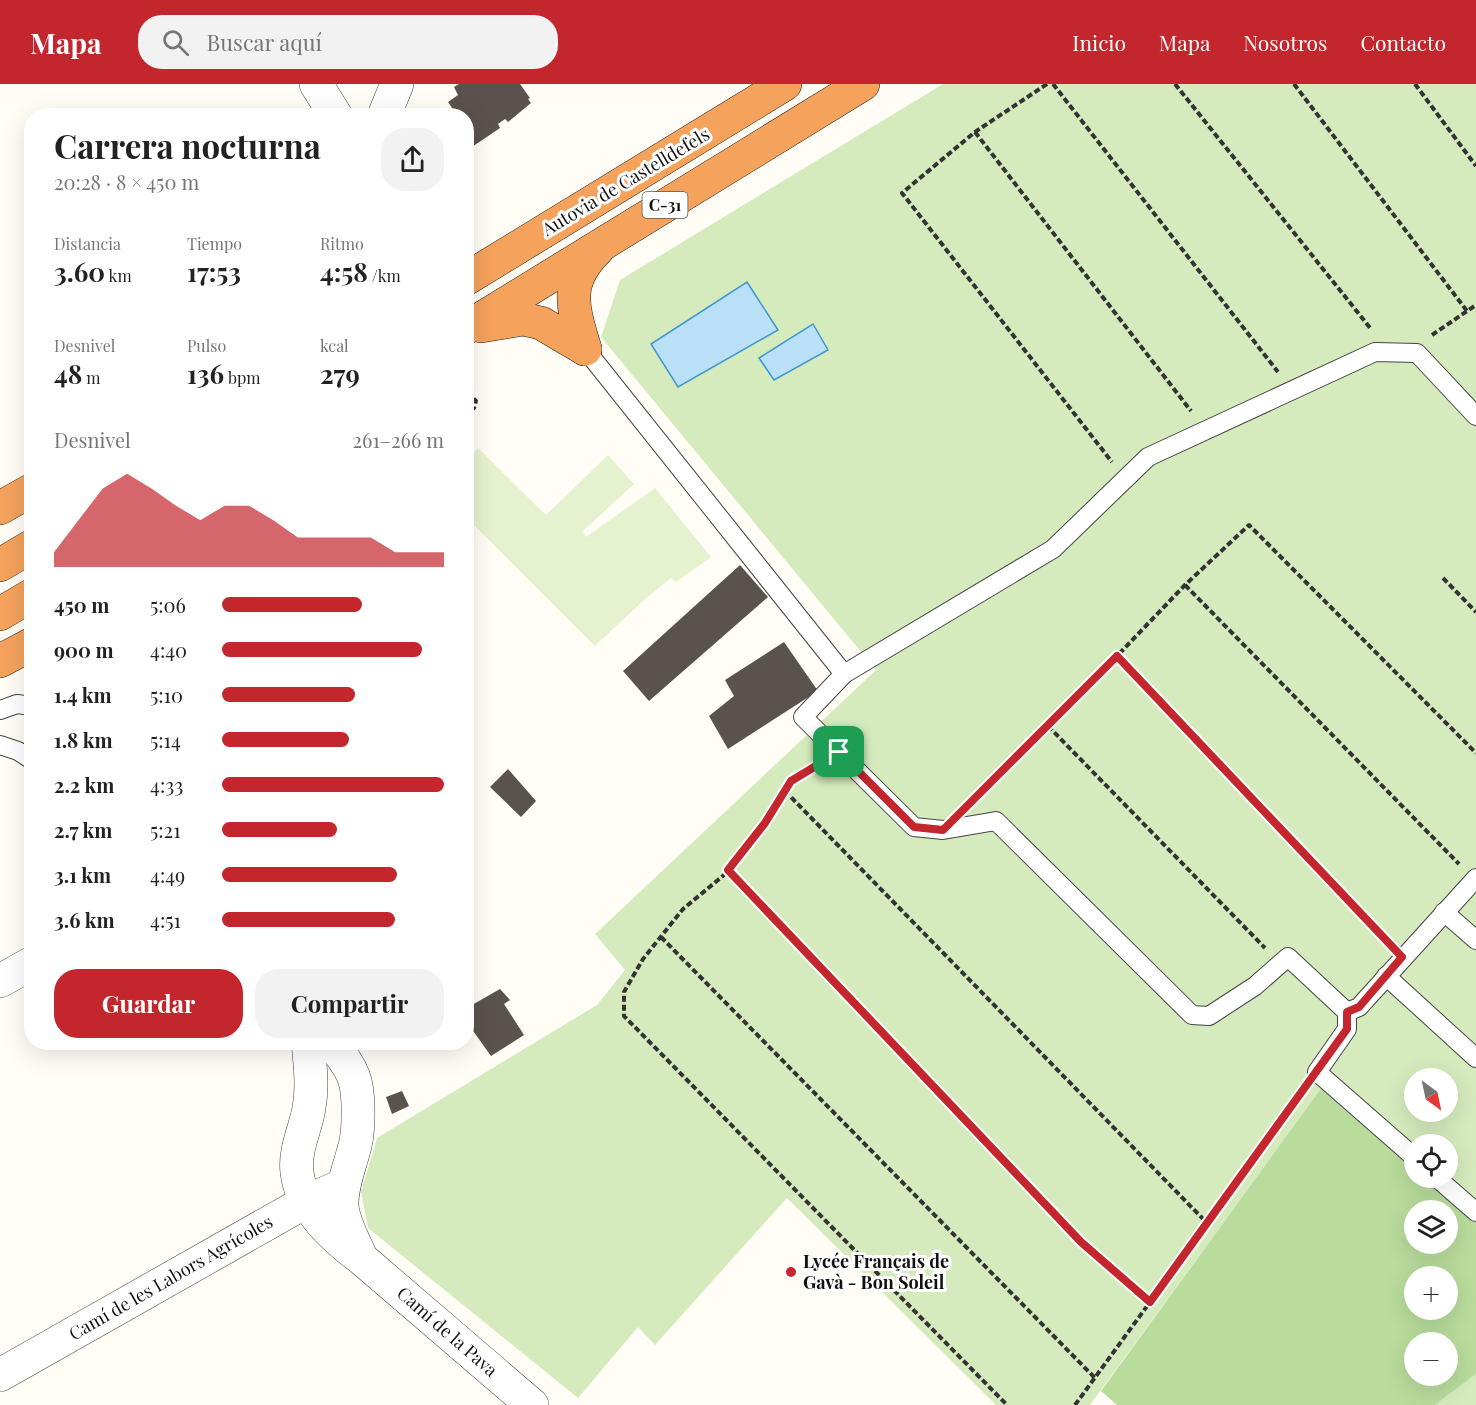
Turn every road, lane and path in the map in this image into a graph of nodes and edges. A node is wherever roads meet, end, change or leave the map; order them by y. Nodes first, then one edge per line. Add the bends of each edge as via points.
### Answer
1 (316, 84) edge
2 (397, 84) edge
3 (785, 84) edge
4 (863, 84) edge
5 (1047, 84) edge
6 (1053, 84) edge
7 (1175, 84) edge
8 (1294, 84) edge
9 (1415, 84) edge
10 (331, 108) edge
11 (387, 108) edge
12 (975, 132) junction
13 (1476, 166) edge
14 (609, 239) junction
15 (474, 274) edge
16 (1476, 305) edge
17 (1467, 311) junction
18 (474, 323) edge
19 (474, 327) edge
20 (585, 349) junction
21 (1399, 353) junction
22 (1293, 391) junction
23 (1476, 416) edge
24 (1206, 430) junction
25 (1125, 479) junction
26 (24, 494) edge
27 (0, 508) edge
28 (24, 551) edge
29 (0, 565) edge
30 (1443, 578) dead end
31 (1185, 585) junction
32 (24, 600) edge
33 (1476, 612) edge
34 (0, 614) edge
35 (1117, 656) junction
36 (844, 674) junction
37 (24, 705) edge
38 (0, 711) edge
39 (1048, 726) junction
40 (0, 745) edge
41 (839, 752) junction
42 (1476, 753) edge
43 (24, 755) edge
44 (785, 791) junction
45 (943, 830) junction
46 (728, 870) junction
47 (1475, 879) edge
48 (1444, 912) junction
49 (661, 937) junction
50 (1476, 940) edge
51 (1402, 957) junction
52 (1281, 963) junction
53 (24, 968) edge
54 (1386, 975) junction
55 (0, 981) edge
56 (1347, 1012) junction
57 (309, 1050) edge
58 (337, 1050) edge
59 (1476, 1058) edge
60 (1317, 1072) junction
61 (1404, 1148) edge
62 (344, 1185) junction
63 (1448, 1188) edge
64 (307, 1201) junction
65 (1476, 1212) edge
66 (1207, 1223) junction
67 (362, 1259) junction
68 (1150, 1302) junction
69 (0, 1375) edge
70 (1095, 1378) junction
71 (532, 1405) edge
72 (1007, 1405) edge
73 (1075, 1405) edge

1 - 10 street
2 - 11 street
3 - 15 highway, Autovia de Castelldefels / C-31
4 - 14 highway, C-31
5 - 12 path
6 - 22 path
7 - 21 path
8 - 17 path
9 - 13 path
12 - 24 path
12 - 25 path via 902,193
14 - 18 highway, C-31
14 - 20 highway via 586,261 573,294
16 - 17 path
17 - 21 path
19 - 20 highway via 523,318 541,323
20 - 36 lane
21 - 22 lane via 1375,352
21 - 23 lane via 1417,353
22 - 24 lane
24 - 25 lane via 1148,457
25 - 36 lane via 1053,549
26 - 27 highway
28 - 29 highway
30 - 33 path
31 - 35 path
31 - 42 path via 1249,525
31 - 47 path
32 - 34 highway
35 - 39 path
35 - 51 path
36 - 41 lane via 803,717
37 - 38 lane
39 - 45 path
39 - 52 path
40 - 43 lane
41 - 44 path via 791,781
41 - 45 lane via 914,827
44 - 46 path
44 - 66 path
45 - 52 lane via 996,821 1192,1015 1209,1016 1255,986
46 - 49 path via 683,909
46 - 68 path via 1081,1242
47 - 48 lane
48 - 50 lane
48 - 51 lane
49 - 70 path
49 - 72 path via 643,958 624,992 624,1016
51 - 54 lane
52 - 56 lane via 1288,957
53 - 55 street
54 - 56 lane via 1359,1007
54 - 59 lane
56 - 60 lane via 1347,1029
57 - 64 street, Camí de la Pava via 309,1107 296,1171
58 - 62 street, Camí de la Pava via 356,1079 359,1092 357,1140
60 - 61 lane
60 - 66 path
62 - 64 street, Camí de les Labors Agrícoles
62 - 67 street, Camí de la Pava via 345,1221
63 - 65 lane
64 - 67 street, Camí de la Pava via 339,1242
64 - 69 street, Camí de les Labors Agrícoles
66 - 68 path
67 - 71 street, Camí de la Pava
68 - 70 path
70 - 73 path

